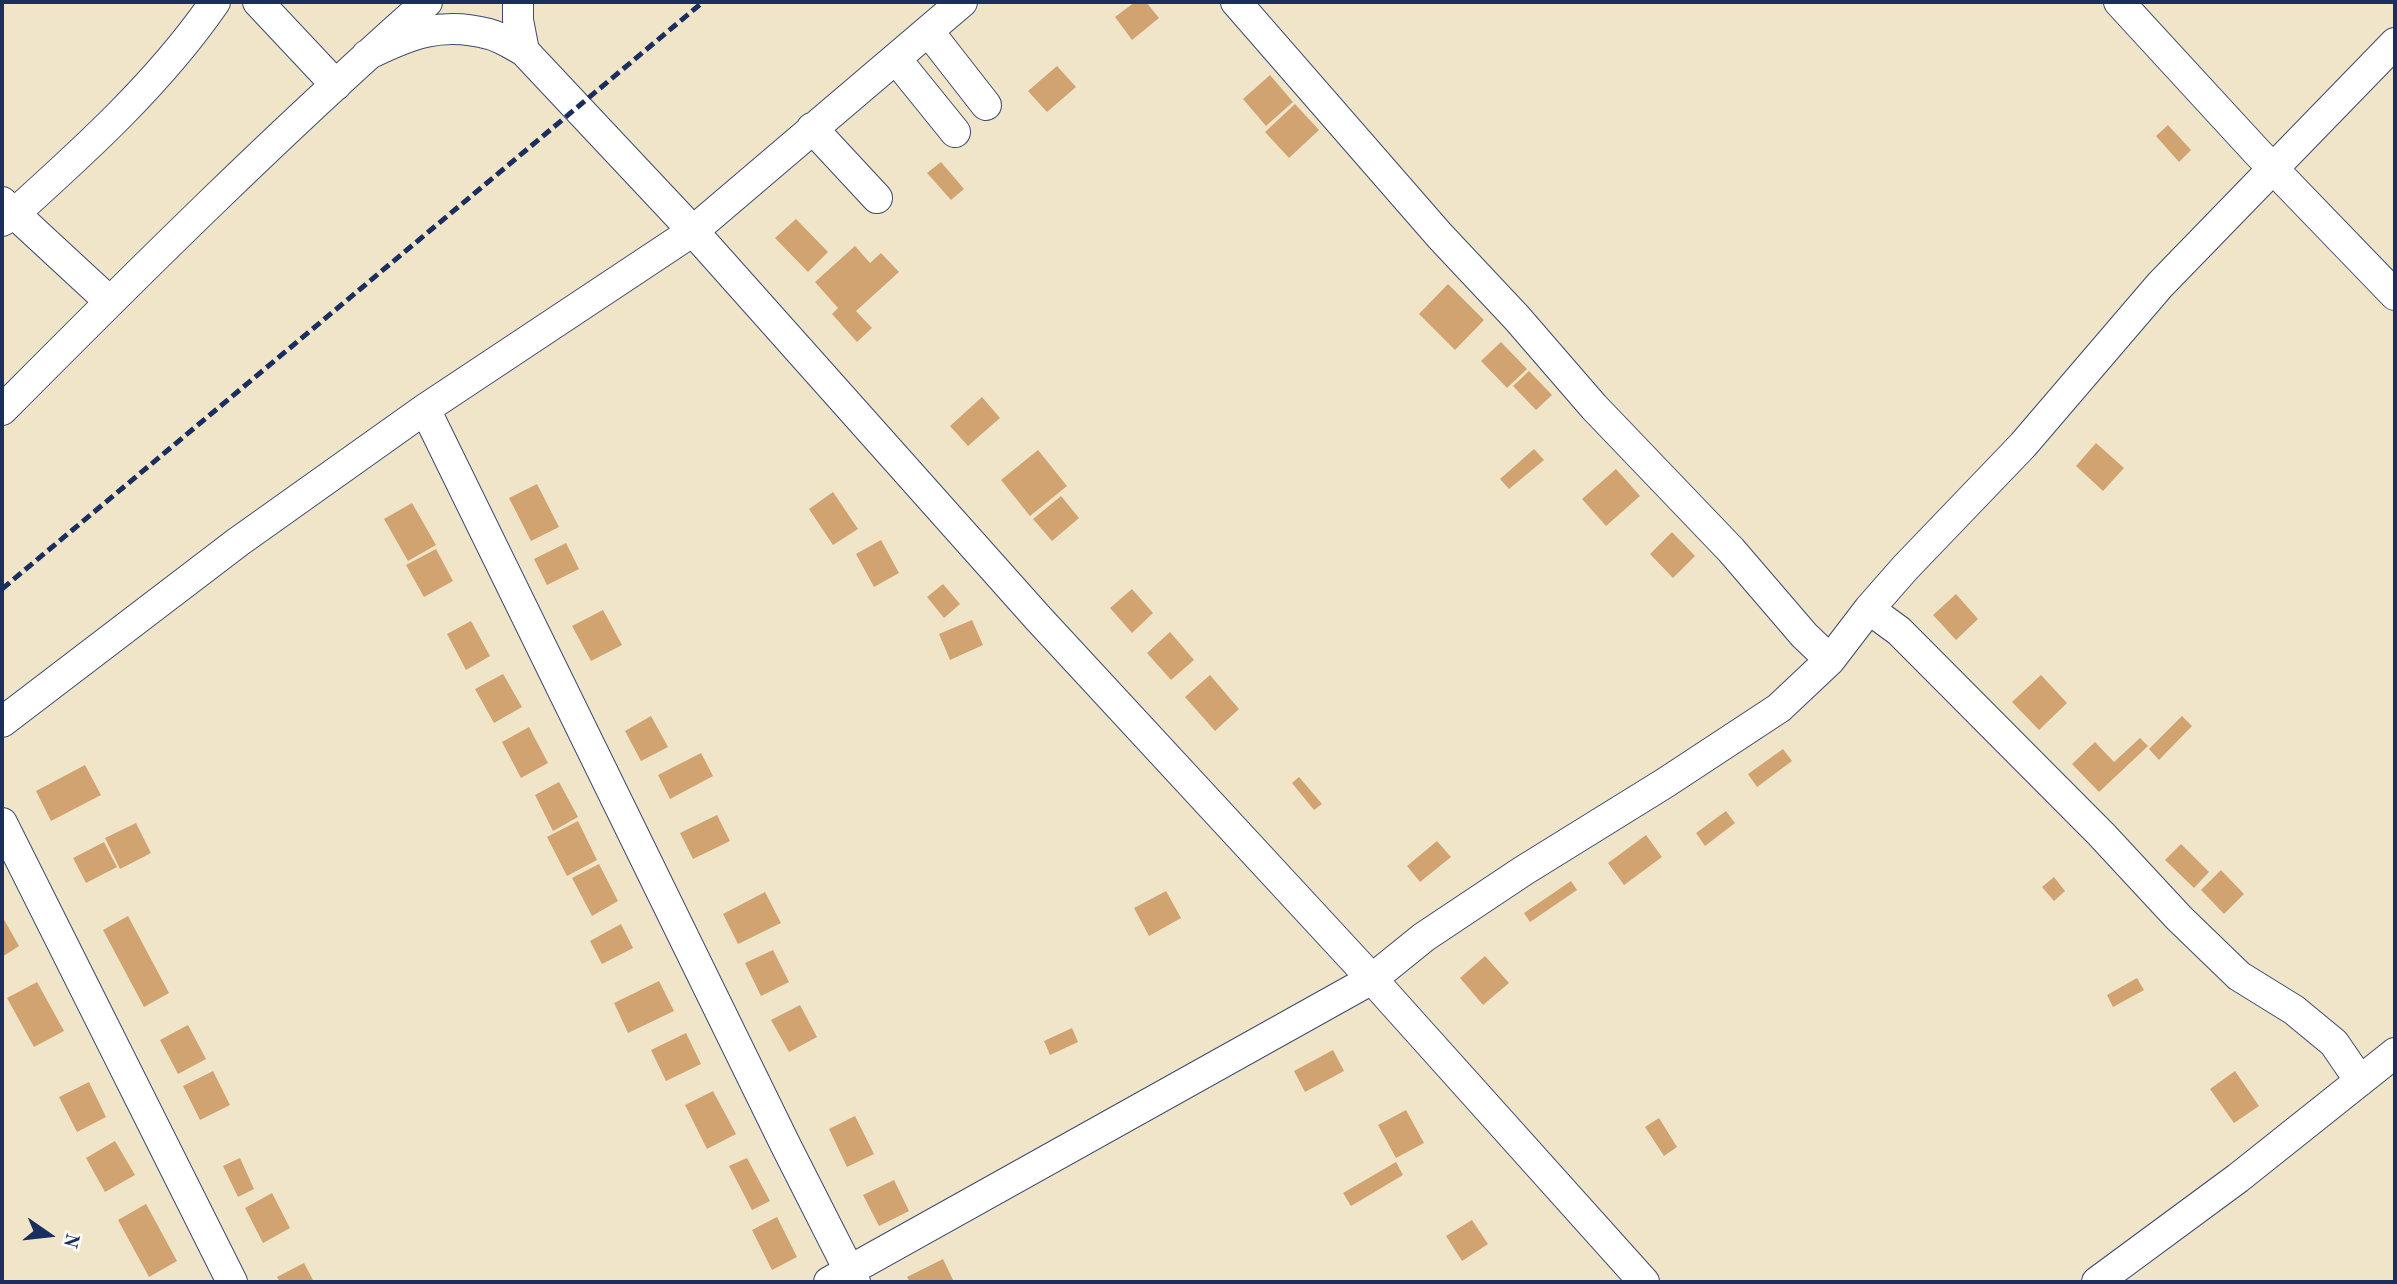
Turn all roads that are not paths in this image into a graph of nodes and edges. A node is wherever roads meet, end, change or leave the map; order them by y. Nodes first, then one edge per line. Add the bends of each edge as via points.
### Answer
1 (215, 2) edge
2 (258, 2) edge
3 (427, 2) edge
4 (518, 2) edge
5 (962, 2) edge
6 (1236, 2) edge
7 (2119, 2) edge
8 (929, 32) junction
9 (2395, 43) edge
10 (524, 51) junction
11 (367, 55) junction
12 (896, 59) junction
13 (336, 85) junction
14 (986, 105) dead end
15 (812, 128) junction
16 (955, 132) dead end
17 (2273, 166) junction
18 (877, 198) dead end
19 (6, 212) edge
20 (693, 231) junction
21 (2395, 295) edge
22 (109, 301) junction
23 (425, 409) junction
24 (2, 410) edge
25 (1869, 609) junction
26 (1830, 660) junction
27 (2, 723) edge
28 (2, 823) edge
29 (1372, 979) junction
30 (2395, 1053) edge
31 (2360, 1081) junction
32 (845, 1279) edge
33 (232, 1282) edge
34 (1644, 1282) edge
35 (2097, 1282) edge

1 - 19 street via 191,37 81,153
2 - 13 street
3 - 11 street
4 - 10 street
5 - 8 street
6 - 26 street via 1594,407
7 - 17 street
8 - 12 street
8 - 14 street
9 - 17 street
10 - 11 street via 491,34 433,29
10 - 20 street
11 - 13 street
12 - 15 street
12 - 16 street
13 - 22 street
15 - 18 street
15 - 20 street
17 - 21 street
17 - 25 street
19 - 22 street
20 - 23 street
20 - 29 street via 1038,618
22 - 24 street
23 - 27 street via 238,542
23 - 32 street via 786,1146
25 - 26 street
25 - 31 street via 1899,631 2239,976 2294,1010 2334,1043
26 - 29 street via 1779,708 1523,871 1424,937
28 - 33 street
29 - 32 street
29 - 34 street
30 - 31 street
31 - 35 street

